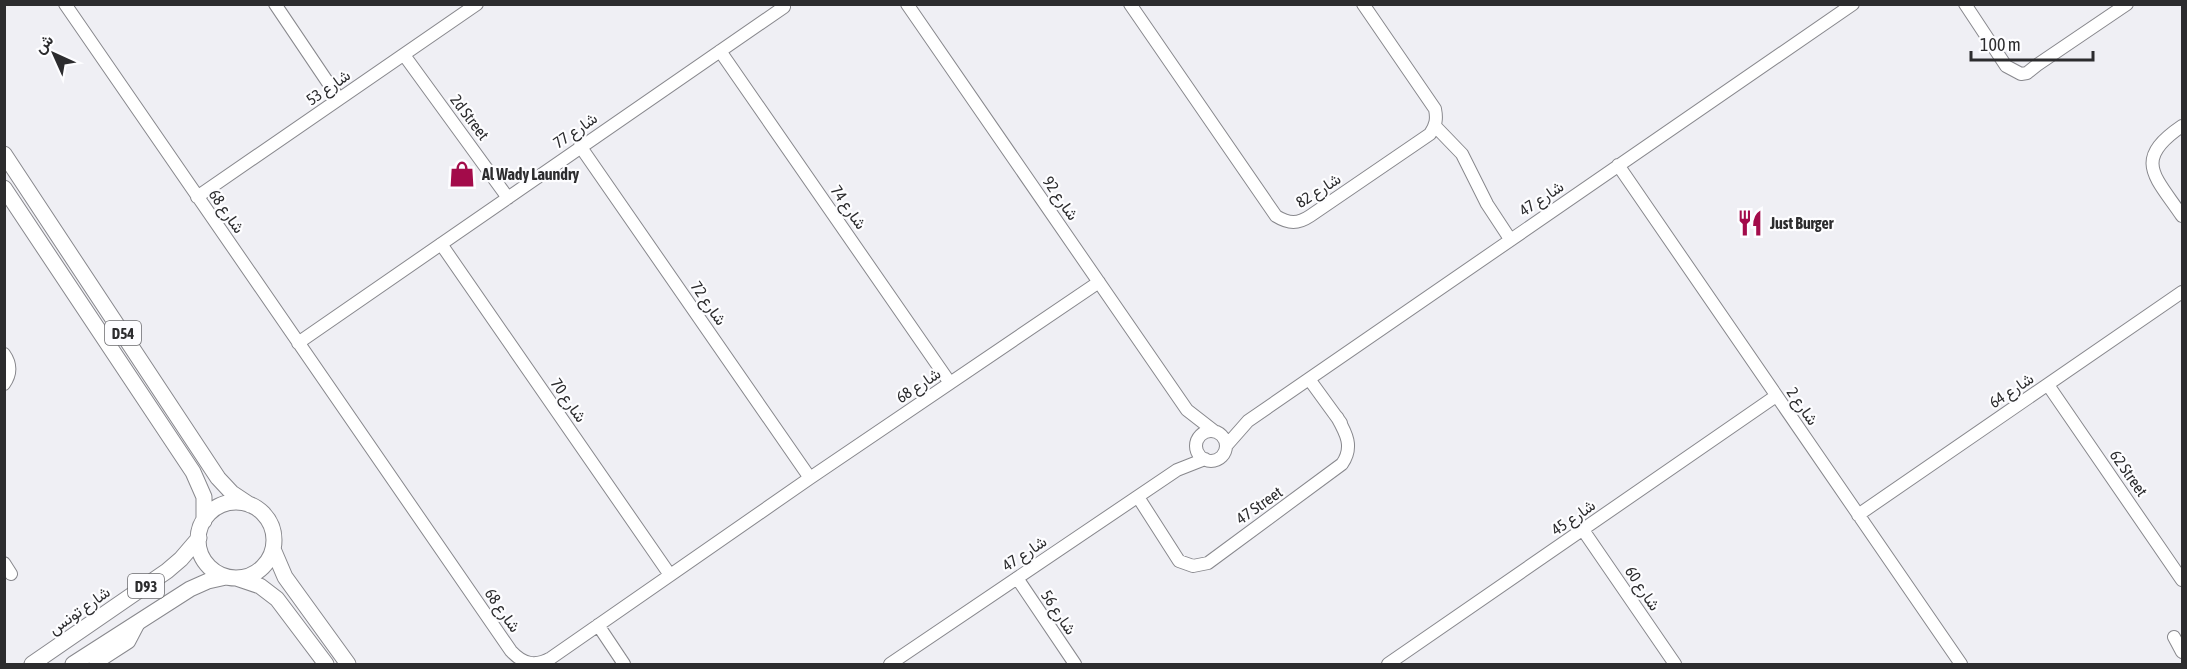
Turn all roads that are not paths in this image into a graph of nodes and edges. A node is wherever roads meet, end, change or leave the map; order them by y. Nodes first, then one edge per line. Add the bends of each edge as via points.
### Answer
1 (65, 4) edge
2 (275, 4) edge
3 (477, 4) edge
4 (907, 4) edge
5 (1130, 4) edge
6 (1363, 4) edge
7 (1852, 4) edge
8 (1965, 4) edge
9 (2127, 4) edge
10 (784, 7) dead end
11 (720, 51) junction
12 (404, 56) junction
13 (339, 99) junction
14 (1435, 126) junction
15 (2182, 126) edge
16 (580, 146) junction
17 (4, 154) edge
18 (1618, 165) junction
19 (4, 188) edge
20 (197, 197) junction
21 (508, 198) junction
22 (2182, 216) edge
23 (1510, 239) junction
24 (441, 244) junction
25 (1099, 282) junction
26 (2182, 294) edge
27 (298, 343) junction
28 (4, 354) edge
29 (1309, 379) junction
30 (950, 383) junction
31 (4, 384) edge
32 (2048, 385) junction
33 (1776, 396) junction
34 (1187, 410) junction
35 (1248, 421) junction
36 (1215, 431) junction
37 (1196, 442) junction
38 (1226, 446) junction
39 (1204, 459) junction
40 (1177, 470) junction
41 (810, 478) junction
42 (1138, 497) junction
43 (250, 505) junction
44 (1858, 515) junction
45 (204, 521) junction
46 (1583, 530) junction
47 (199, 538) junction
48 (273, 549) junction
49 (670, 575) junction
50 (231, 577) junction
51 (1017, 578) junction
52 (2182, 580) edge
53 (140, 621) junction
54 (598, 626) junction
55 (2174, 638) dead end
56 (2182, 652) edge
57 (32, 664) edge
58 (73, 664) edge
59 (95, 664) edge
60 (326, 664) edge
61 (348, 664) edge
62 (624, 664) edge
63 (890, 664) edge
64 (1074, 664) edge
65 (1388, 664) edge
66 (1675, 664) edge
67 (1961, 664) edge

1 - 20 street, شارع 68
2 - 13 street
3 - 12 street, شارع 53
4 - 25 street, شارع 92
5 - 14 street, شارع 82 via 1276,216 1284,221 1293,223 1310,216 1430,134
6 - 14 street via 1435,109
7 - 18 street, شارع 47
8 - 9 street via 2010,70 2021,74
10 - 11 street, شارع 77
11 - 16 street, شارع 77
11 - 30 street, شارع 74
12 - 13 street, شارع 53
12 - 21 street, 2d Street
13 - 20 street, شارع 53
14 - 23 street via 1462,154
15 - 22 street via 2150,147 2146,158 2148,172
16 - 21 street, شارع 77
16 - 41 street, شارع 72
17 - 43 main road, D54 via 218,477
18 - 23 street, شارع 47
18 - 33 street, شارع 2
19 - 45 main road, D54 via 193,472 203,490
20 - 27 street, شارع 68
21 - 24 street, شارع 77
23 - 29 street, شارع 47
24 - 27 street, شارع 77
24 - 49 street, شارع 70
25 - 30 street, شارع 68
25 - 34 street, شارع 92
26 - 32 street, شارع 64
27 - 54 street, شارع 68 via 517,658 525,663 543,662
28 - 31 street via 10,371
29 - 35 street, شارع 47
29 - 42 street, 47 Street via 1347,436 1347,455 1339,467 1224,550 1206,559 1182,555
30 - 41 street, شارع 68
32 - 44 street, شارع 64
32 - 52 street, 62 Street
33 - 44 street, شارع 2
33 - 46 street, شارع 45
34 - 36 street, شارع 92
34 - 37 street, شارع 92
35 - 36 street, شارع 47
35 - 38 street, شارع 47
36 - 37 street via 1203,433
36 - 38 street
37 - 39 street via 1197,453
37 - 40 street, شارع 47
38 - 39 street via 1219,458
39 - 40 street, شارع 47
40 - 42 street, شارع 47
41 - 49 street, شارع 68
42 - 51 street, شارع 47
43 - 45 main road via 224,505
43 - 48 main road via 272,527
44 - 67 street, شارع 2
45 - 47 main road
46 - 65 street, شارع 45
46 - 66 street, شارع 60
47 - 50 main road via 199,548 208,566
47 - 57 main road, شارع تونس / D93 via 167,571
48 - 50 main road via 260,570 248,576
48 - 61 main road via 285,577
49 - 54 street, شارع 68
50 - 53 main road, D93 via 190,589
50 - 60 main road via 260,586 277,598
51 - 63 street, شارع 47
51 - 64 street, شارع 56
53 - 58 main road, D93
53 - 59 street via 129,642
54 - 62 street
55 - 56 street

